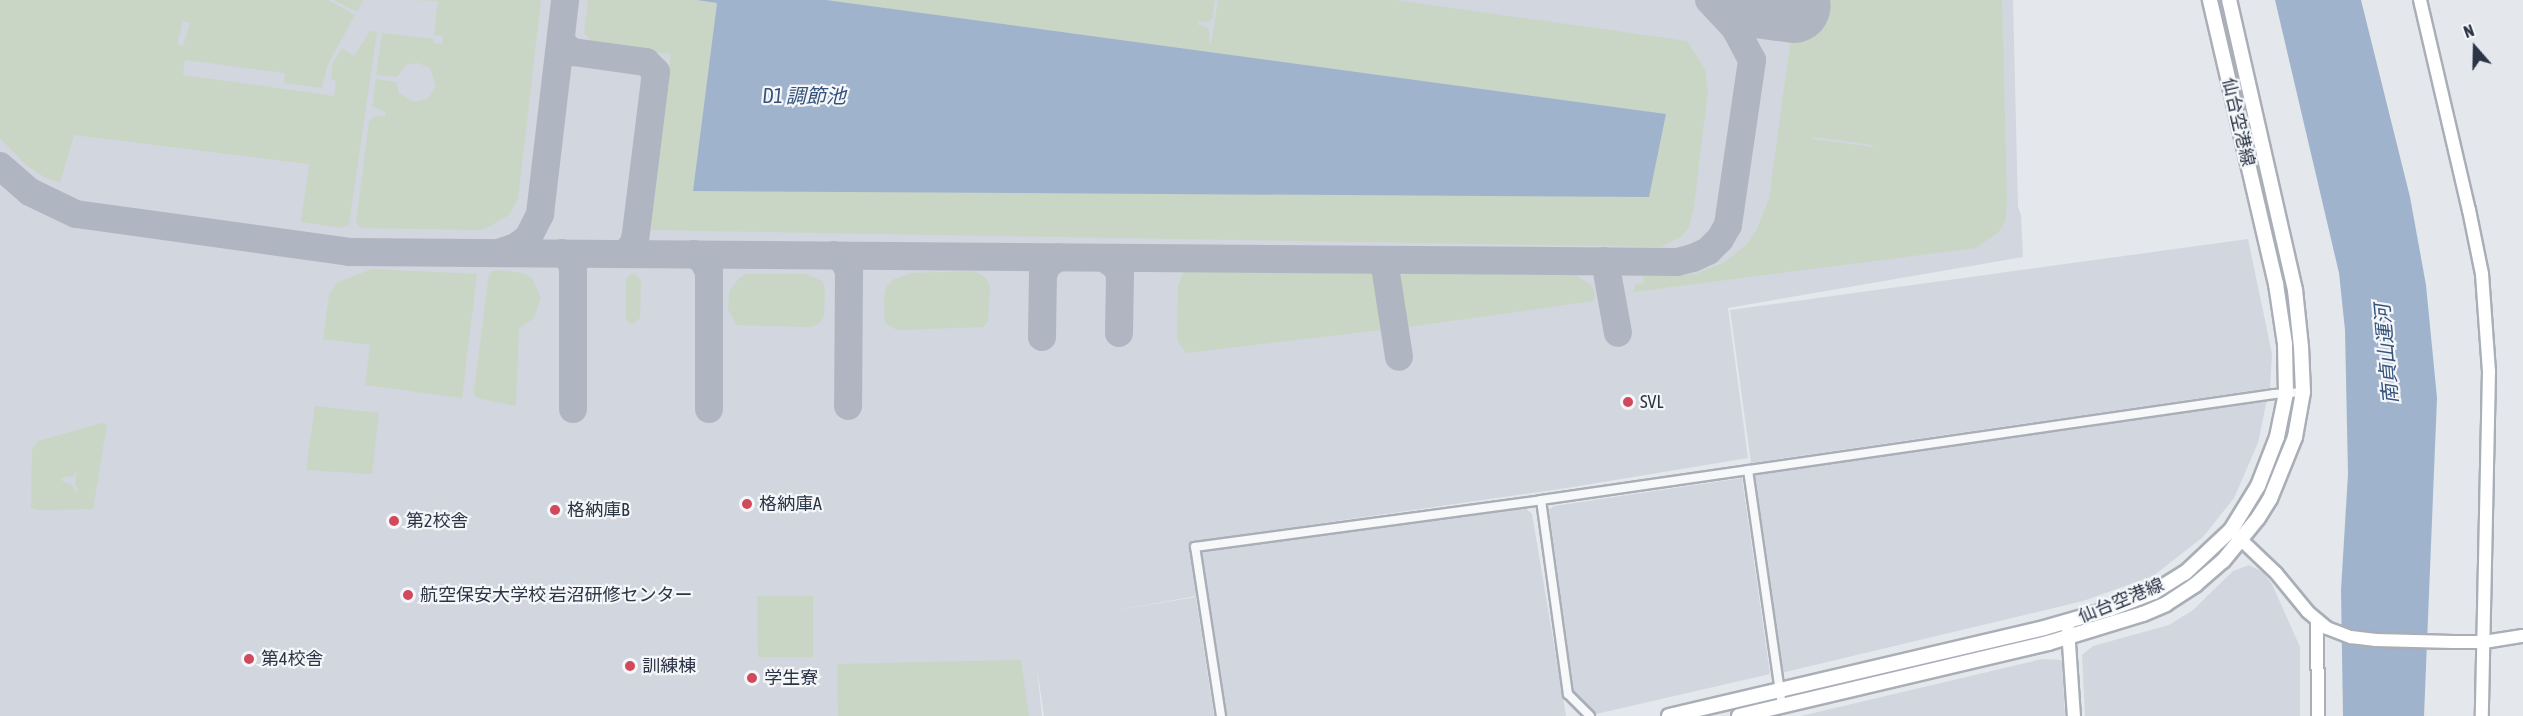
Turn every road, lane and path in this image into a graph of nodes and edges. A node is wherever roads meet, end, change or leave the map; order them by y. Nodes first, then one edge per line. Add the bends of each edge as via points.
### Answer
1 (2210, 0) edge
2 (2229, 0) edge
3 (2420, 0) edge
4 (2303, 392) junction
5 (2286, 393) junction
6 (1748, 470) junction
7 (1541, 500) junction
8 (2236, 535) junction
9 (2317, 620) junction
10 (2067, 622) junction
11 (2523, 636) edge
12 (2069, 638) junction
13 (2484, 642) junction
14 (1779, 689) junction
15 (1782, 706) junction
16 (1221, 716) edge
17 (1590, 716) edge
18 (1669, 716) edge
19 (1739, 716) edge
20 (2074, 716) edge
21 (2318, 716) edge
22 (2482, 716) edge

1 - 5 main road, 仙台空港線 via 2276,284 2285,344
2 - 4 main road, 仙台空港線 via 2295,290
3 - 13 street via 2482,274 2488,371
4 - 5 street
4 - 8 main road, 仙台空港線 via 2286,466 2270,499
5 - 6 street
5 - 8 main road, 仙台空港線 via 2268,464
6 - 7 street
6 - 14 street
7 - 16 street via 1195,547
7 - 17 street via 1568,694
8 - 9 street
8 - 10 main road, 仙台空港線 via 2154,592
8 - 12 main road, 仙台空港線 via 2202,579 2166,604
9 - 13 street via 2351,637
9 - 21 street
10 - 12 street
10 - 14 main road, 仙台空港線
11 - 13 street
12 - 15 main road, 仙台空港線
12 - 20 street
13 - 22 street
14 - 15 street
14 - 18 main road, 仙台空港線
15 - 19 main road, 仙台空港線

